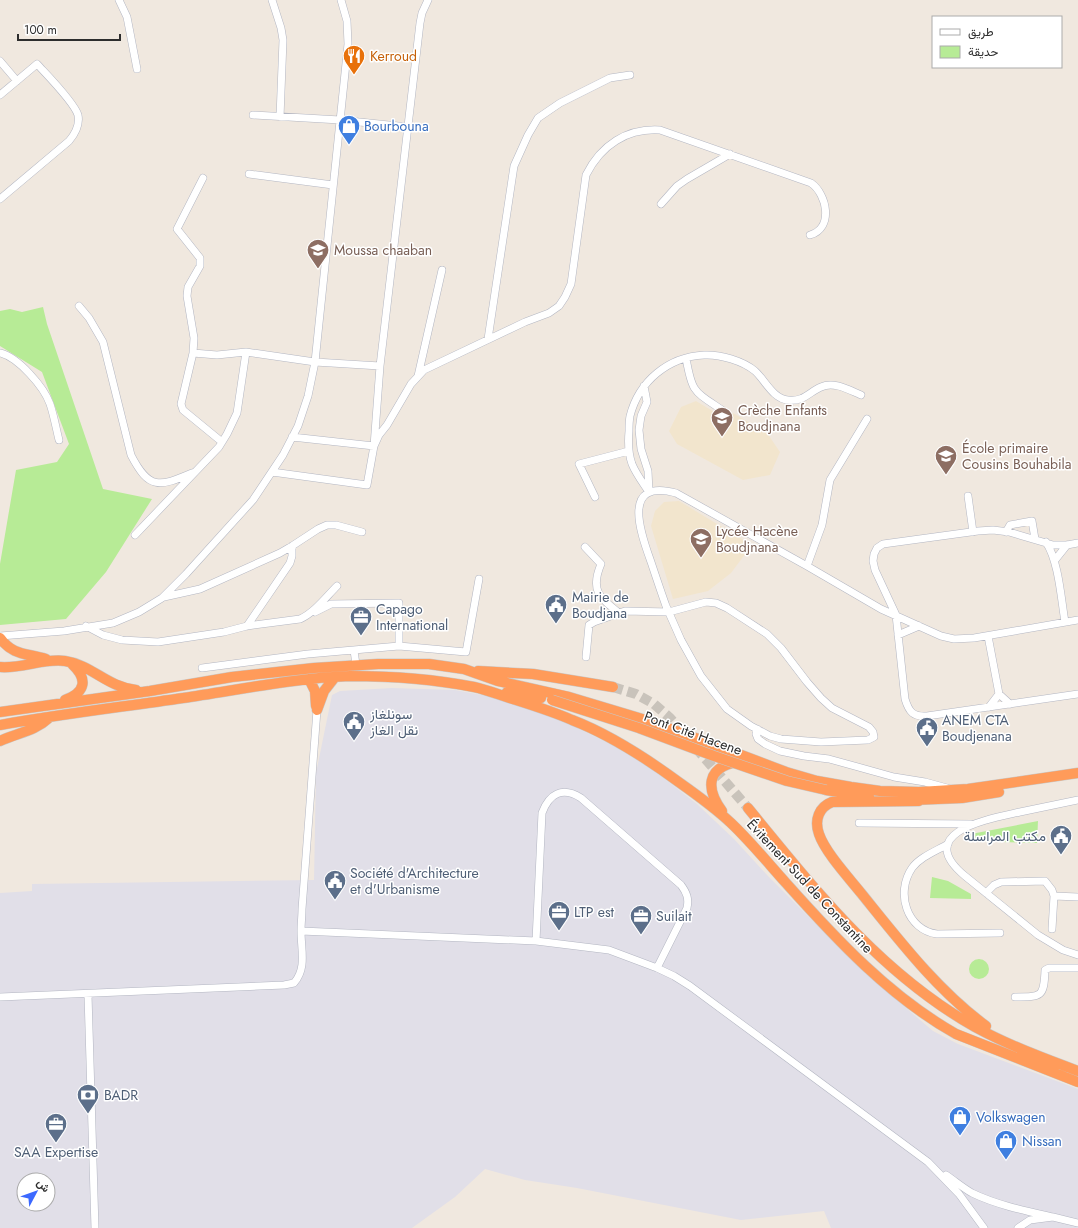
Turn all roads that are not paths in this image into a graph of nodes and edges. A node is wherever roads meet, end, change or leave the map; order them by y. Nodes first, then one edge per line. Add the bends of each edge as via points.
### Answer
1 (119, 0) edge
2 (272, 0) edge
3 (341, 0) edge
4 (428, 0) edge
5 (0, 61) edge
6 (137, 69) dead end
7 (630, 75) dead end
8 (16, 81) junction
9 (0, 95) edge
10 (253, 115) dead end
11 (280, 117) junction
12 (340, 120) junction
13 (408, 127) junction
14 (730, 154) junction
15 (249, 174) dead end
16 (203, 178) dead end
17 (333, 185) junction
18 (0, 199) edge
19 (662, 204) dead end
20 (810, 235) dead end
21 (442, 270) dead end
22 (79, 306) dead end
23 (488, 339) junction
24 (246, 352) junction
25 (0, 353) edge
26 (193, 353) junction
27 (686, 358) junction
28 (315, 362) junction
29 (380, 366) junction
30 (418, 376) junction
31 (644, 386) junction
32 (861, 395) dead end
33 (722, 410) dead end
34 (867, 419) dead end
35 (292, 437) junction
36 (60, 440) dead end
37 (222, 442) junction
38 (374, 446) junction
39 (629, 451) junction
40 (196, 472) junction
41 (272, 472) junction
42 (649, 492) junction
43 (968, 496) dead end
44 (595, 497) dead end
45 (362, 532) dead end
46 (973, 532) junction
47 (1006, 532) junction
48 (136, 535) dead end
49 (1035, 539) junction
50 (1046, 542) junction
51 (1078, 543) edge
52 (1067, 545) junction
53 (292, 546) junction
54 (585, 547) dead end
55 (1055, 560) junction
56 (807, 566) junction
57 (479, 579) dead end
58 (337, 586) dead end
59 (162, 598) junction
60 (669, 612) junction
61 (618, 613) junction
62 (896, 615) junction
63 (306, 617) junction
64 (1078, 620) edge
65 (1065, 622) junction
66 (86, 626) junction
67 (247, 626) junction
68 (919, 626) junction
69 (898, 635) junction
70 (988, 636) junction
71 (0, 637) edge
72 (399, 646) junction
73 (354, 650) junction
74 (586, 657) dead end
75 (50, 661) junction
76 (71, 663) junction
77 (356, 665) junction
78 (22, 666) junction
79 (0, 667) edge
80 (202, 668) dead end
81 (464, 669) junction
82 (0, 674) edge
83 (335, 677) junction
84 (309, 679) junction
85 (613, 687) tunnel mouth
86 (478, 688) junction
87 (150, 691) junction
88 (999, 694) junction
89 (1078, 694) edge
90 (554, 697) junction
91 (1010, 704) junction
92 (53, 705) junction
93 (989, 707) junction
94 (316, 710) junction
95 (0, 712) edge
96 (51, 716) junction
97 (0, 725) edge
98 (758, 729) junction
99 (0, 741) edge
100 (752, 759) junction
101 (1078, 773) edge
102 (1078, 778) edge
103 (953, 790) junction
104 (1078, 800) edge
105 (919, 801) junction
106 (748, 808) tunnel mouth
107 (731, 823) junction
108 (859, 823) dead end
109 (973, 824) junction
110 (948, 844) junction
111 (986, 893) junction
112 (1054, 896) junction
113 (1078, 897) edge
114 (1052, 929) dead end
115 (301, 931) junction
116 (1000, 933) dead end
117 (536, 941) junction
118 (1078, 955) edge
119 (657, 968) junction
120 (1078, 968) edge
121 (88, 994) junction
122 (1015, 997) dead end
123 (0, 998) edge
124 (1012, 1045) junction
125 (1078, 1071) edge
126 (1078, 1082) edge
127 (928, 1162) junction
128 (1053, 1216) junction
129 (1078, 1223) edge
130 (95, 1228) edge
131 (984, 1228) edge
132 (1018, 1228) edge

1 - 6 street via 127,17
2 - 11 street via 283,40
3 - 12 street via 347,21 348,44
4 - 13 street via 420,23
5 - 8 street
7 - 23 street via 610,78 560,104 538,118 528,135 514,166
8 - 9 street
8 - 18 street via 37,64 74,107 78,116 78,126 70,141
10 - 11 street
11 - 12 street
12 - 13 street
12 - 17 street
13 - 29 street
14 - 19 street via 677,186
14 - 20 street via 811,183 817,188 824,200 825,219 819,230
14 - 23 street via 660,130 650,129 621,137 610,144 591,164 586,175 574,266 566,297 559,306 549,312
15 - 17 street
16 - 26 street via 177,229 200,258 200,266 188,287 187,296 194,338
17 - 28 street
21 - 30 street
22 - 40 street via 103,342 131,455 138,469 146,478 156,483 167,483
23 - 30 street via 424,370
24 - 26 street via 217,355
24 - 28 street
24 - 37 street via 237,413
25 - 36 street via 17,362 36,381 49,402
26 - 37 street via 181,404 183,410
27 - 31 street via 669,364 650,378
27 - 32 street via 704,355 740,362 754,371 778,396 787,400 798,400 821,386 829,385
27 - 33 street via 693,388
28 - 29 street
28 - 35 street via 308,396
29 - 38 street
30 - 38 street
31 - 39 street via 630,416
31 - 42 street via 646,402 639,430 641,449 648,471
34 - 56 street via 830,480 822,525
35 - 38 street
35 - 41 street
37 - 40 street
38 - 41 street via 367,485
39 - 42 street via 632,464
39 - 44 street via 579,464
40 - 48 street
41 - 59 street via 253,500
42 - 56 street via 664,490 676,493
42 - 60 street via 640,504 638,521
43 - 46 street
45 - 53 street via 327,525
46 - 47 street
46 - 62 street via 883,544 877,548 873,561 875,570
47 - 49 street
47 - 49 street via 1010,525 1032,521
49 - 50 street
50 - 52 street
50 - 55 street
51 - 52 street
52 - 55 street
53 - 59 street via 200,589
53 - 67 street via 290,563
54 - 61 street via 600,564 596,576 598,595
55 - 65 street
56 - 62 street
57 - 72 street via 466,652
58 - 63 street
59 - 66 street via 139,612 113,623
60 - 61 street via 634,610
60 - 98 street via 691,659 716,697 727,710
60 - 98 street via 706,602 727,608 767,634 821,698 832,708 869,727 874,737 868,740 822,742 782,739
61 - 74 street via 590,625
62 - 68 street
62 - 69 street
63 - 67 street
63 - 72 street via 331,604 399,603
64 - 65 street
65 - 70 street
66 - 67 street via 103,635 122,640 158,642
66 - 71 street via 64,631
68 - 69 street
68 - 70 street via 954,639
69 - 93 street via 905,699 912,713 927,716
70 - 88 street
71 - 75 highway via 8,647 21,654
72 - 73 street
73 - 77 street
73 - 80 street
75 - 76 highway
75 - 78 highway
76 - 87 highway via 86,668 115,685
76 - 92 highway via 82,677 82,687 76,695
77 - 81 highway via 428,664
77 - 87 highway via 232,677
78 - 79 highway
78 - 82 highway
81 - 85 highway via 533,674
81 - 90 highway
83 - 84 highway
83 - 86 highway via 403,678
83 - 94 highway via 324,691
84 - 94 highway via 315,691
84 - 96 highway
86 - 90 highway
86 - 107 highway via 574,720 616,741 658,767
87 - 92 highway
88 - 91 street
88 - 93 street
89 - 91 street
90 - 100 highway, Pont Cité Hacene via 570,697 649,721
90 - 105 highway, Pont Cité Hacene, bridge via 787,781 868,797
91 - 93 street
92 - 95 highway
94 - 115 street
96 - 97 highway
96 - 99 highway via 30,730
98 - 103 street via 758,738 780,751 829,759
100 - 103 highway, Pont Cité Hacene via 817,781 851,787 880,791
100 - 107 highway via 725,764 713,777 714,799
101 - 103 highway, Pont Cité Hacene
102 - 105 highway via 962,798
104 - 109 street
105 - 124 highway via 826,804 818,816 819,835 855,885 930,975 957,1003
106 - 124 highway, Évitement Sud de Constantine via 836,914 891,967 942,1006
107 - 126 highway, Évitement Sud de Constantine via 840,941 909,1004 956,1034
108 - 109 street
109 - 110 street via 956,834
110 - 111 street via 948,856 956,868
110 - 116 street via 917,862 907,877 904,896 912,920 930,933
111 - 112 street via 1001,882 1045,881
111 - 118 street via 1038,935 1062,950
112 - 113 street
112 - 114 street
115 - 117 street
115 - 121 street via 302,972 294,983
117 - 119 street via 609,950
117 - 119 street via 542,813 550,798 558,793 573,793 685,891 687,908
119 - 127 street via 701,994
120 - 122 street via 1049,968 1045,970 1044,987 1039,995
121 - 123 street
121 - 130 street
124 - 125 highway, Évitement Sud de Constantine
127 - 128 street via 973,1193 1001,1204
127 - 131 street via 959,1194
128 - 129 street
128 - 132 street via 1030,1220

